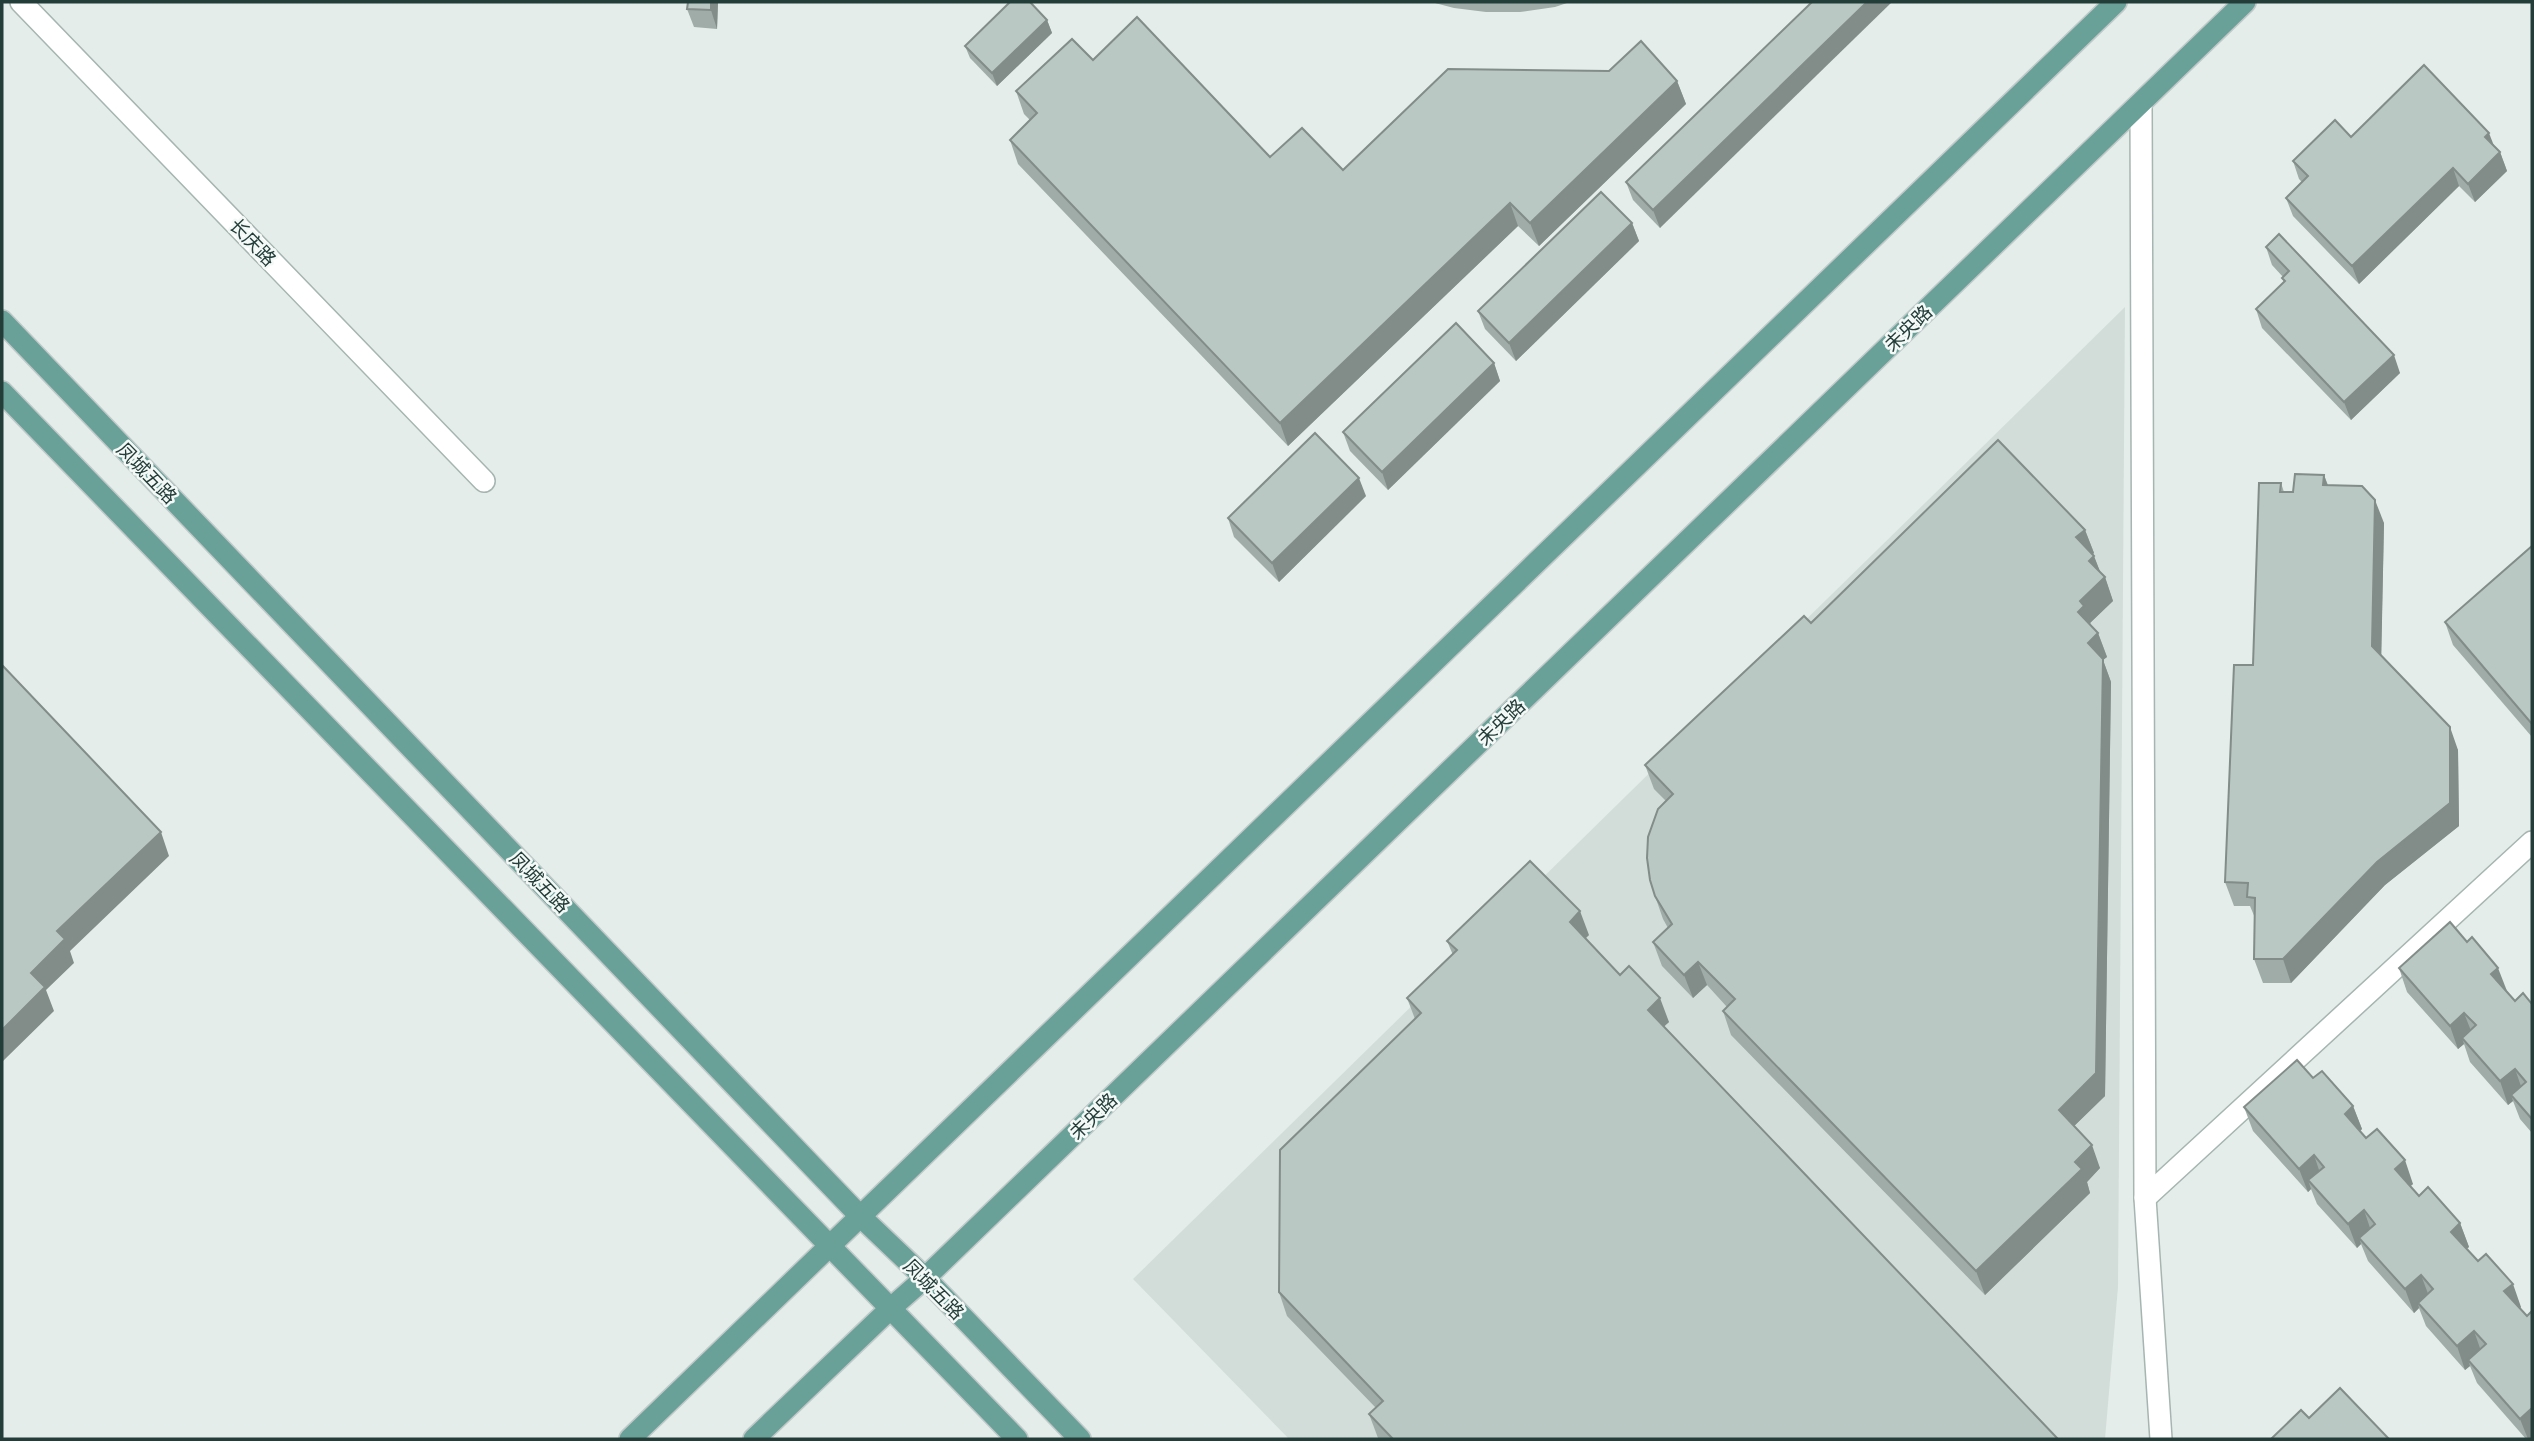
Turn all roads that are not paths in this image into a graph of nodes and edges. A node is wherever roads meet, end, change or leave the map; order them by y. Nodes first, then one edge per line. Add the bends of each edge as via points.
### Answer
1 (21, 2) edge
2 (2116, 2) edge
3 (2245, 2) edge
4 (2141, 104) junction
5 (2, 321) edge
6 (2, 392) edge
7 (484, 481) dead end
8 (2532, 842) edge
9 (2145, 1198) junction
10 (860, 1216) junction
11 (832, 1247) junction
12 (925, 1278) junction
13 (891, 1308) junction
14 (630, 1439) edge
15 (754, 1439) edge
16 (1017, 1439) edge
17 (1080, 1439) edge
18 (2161, 1439) edge

1 - 7 street, 长庆路
2 - 10 main road
3 - 4 main road, 未央路
4 - 9 street
4 - 12 main road, 未央路
5 - 10 main road, 凤城五路
6 - 11 main road
8 - 9 street
9 - 18 street
10 - 11 main road
10 - 12 main road, 凤城五路
11 - 13 main road
11 - 14 main road
12 - 13 main road, 未央路
12 - 17 main road, 凤城五路
13 - 15 main road, 未央路
13 - 16 main road

